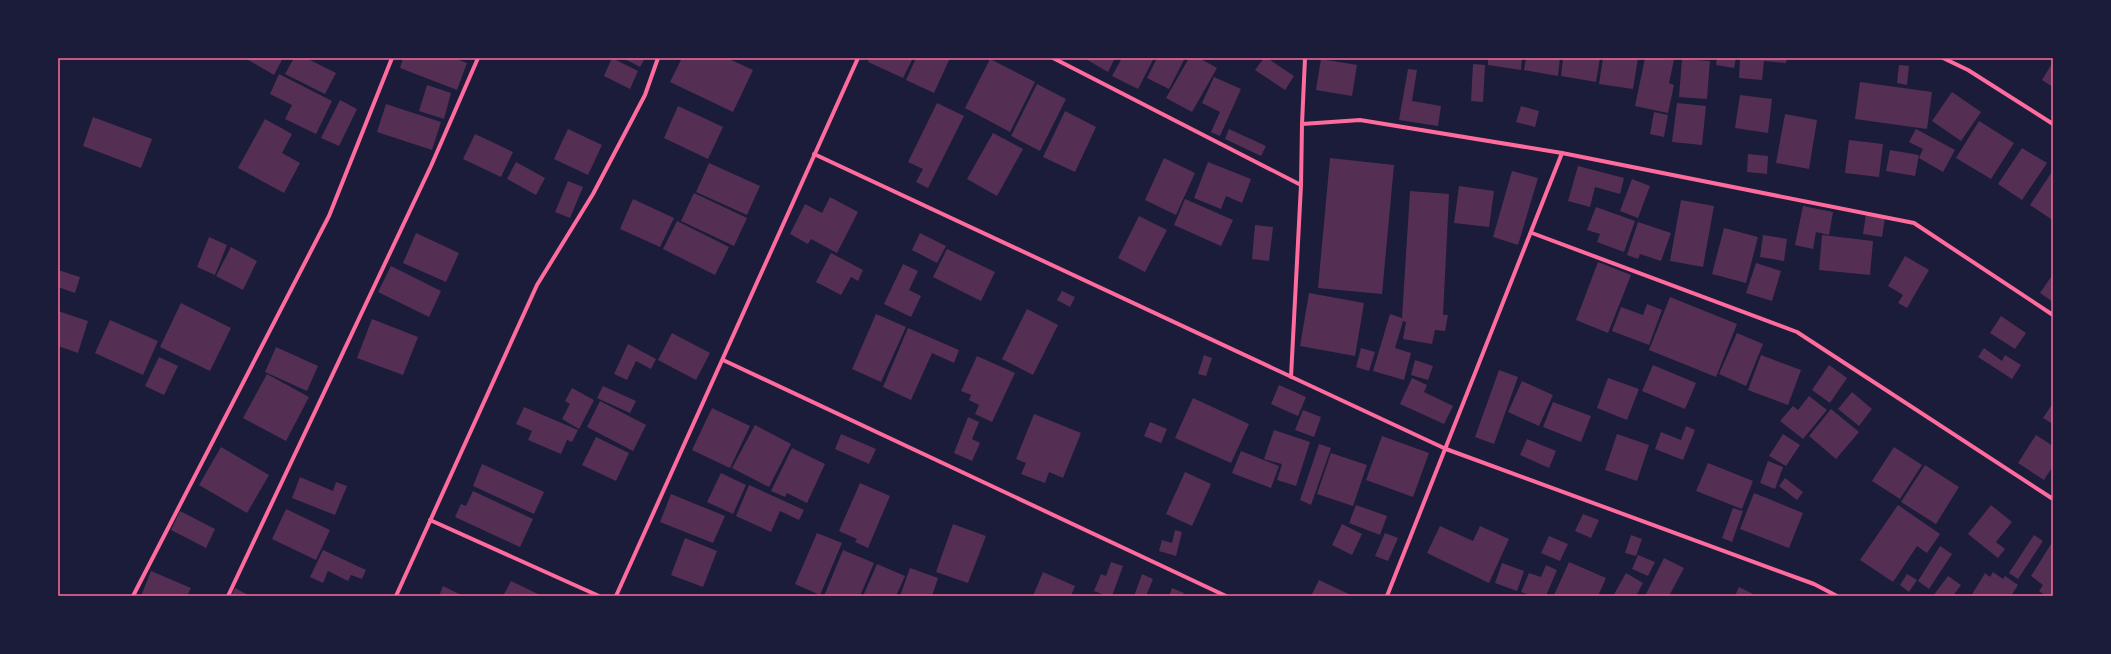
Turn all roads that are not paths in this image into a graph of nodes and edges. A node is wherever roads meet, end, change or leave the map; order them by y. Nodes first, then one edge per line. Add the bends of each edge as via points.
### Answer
1 (392, 58) edge
2 (478, 58) edge
3 (658, 58) edge
4 (858, 58) edge
5 (1053, 58) edge
6 (1305, 58) edge
7 (1943, 58) edge
8 (1302, 124) junction
9 (2053, 124) edge
10 (1562, 153) junction
11 (814, 154) junction
12 (1301, 185) junction
13 (1532, 233) junction
14 (2053, 315) edge
15 (723, 360) junction
16 (1291, 377) junction
17 (1446, 450) junction
18 (2053, 499) edge
19 (430, 520) junction
20 (133, 596) edge
21 (228, 596) edge
22 (396, 596) edge
23 (599, 596) edge
24 (616, 596) edge
25 (1226, 596) edge
26 (1388, 596) edge
27 (1837, 596) edge

1 - 20 street via 329,216
2 - 21 street via 431,166
3 - 19 street via 645,95 593,194 537,284
4 - 11 street
5 - 12 street
6 - 8 street
7 - 9 street via 1968,70
8 - 10 street via 1360,120
8 - 12 street
10 - 13 street
10 - 14 street via 1914,222
11 - 15 street
11 - 16 street
12 - 16 street
13 - 17 street
13 - 18 street via 1797,332
15 - 24 street
15 - 25 street
16 - 17 street
17 - 26 street
17 - 27 street via 1814,584
19 - 22 street
19 - 23 street

